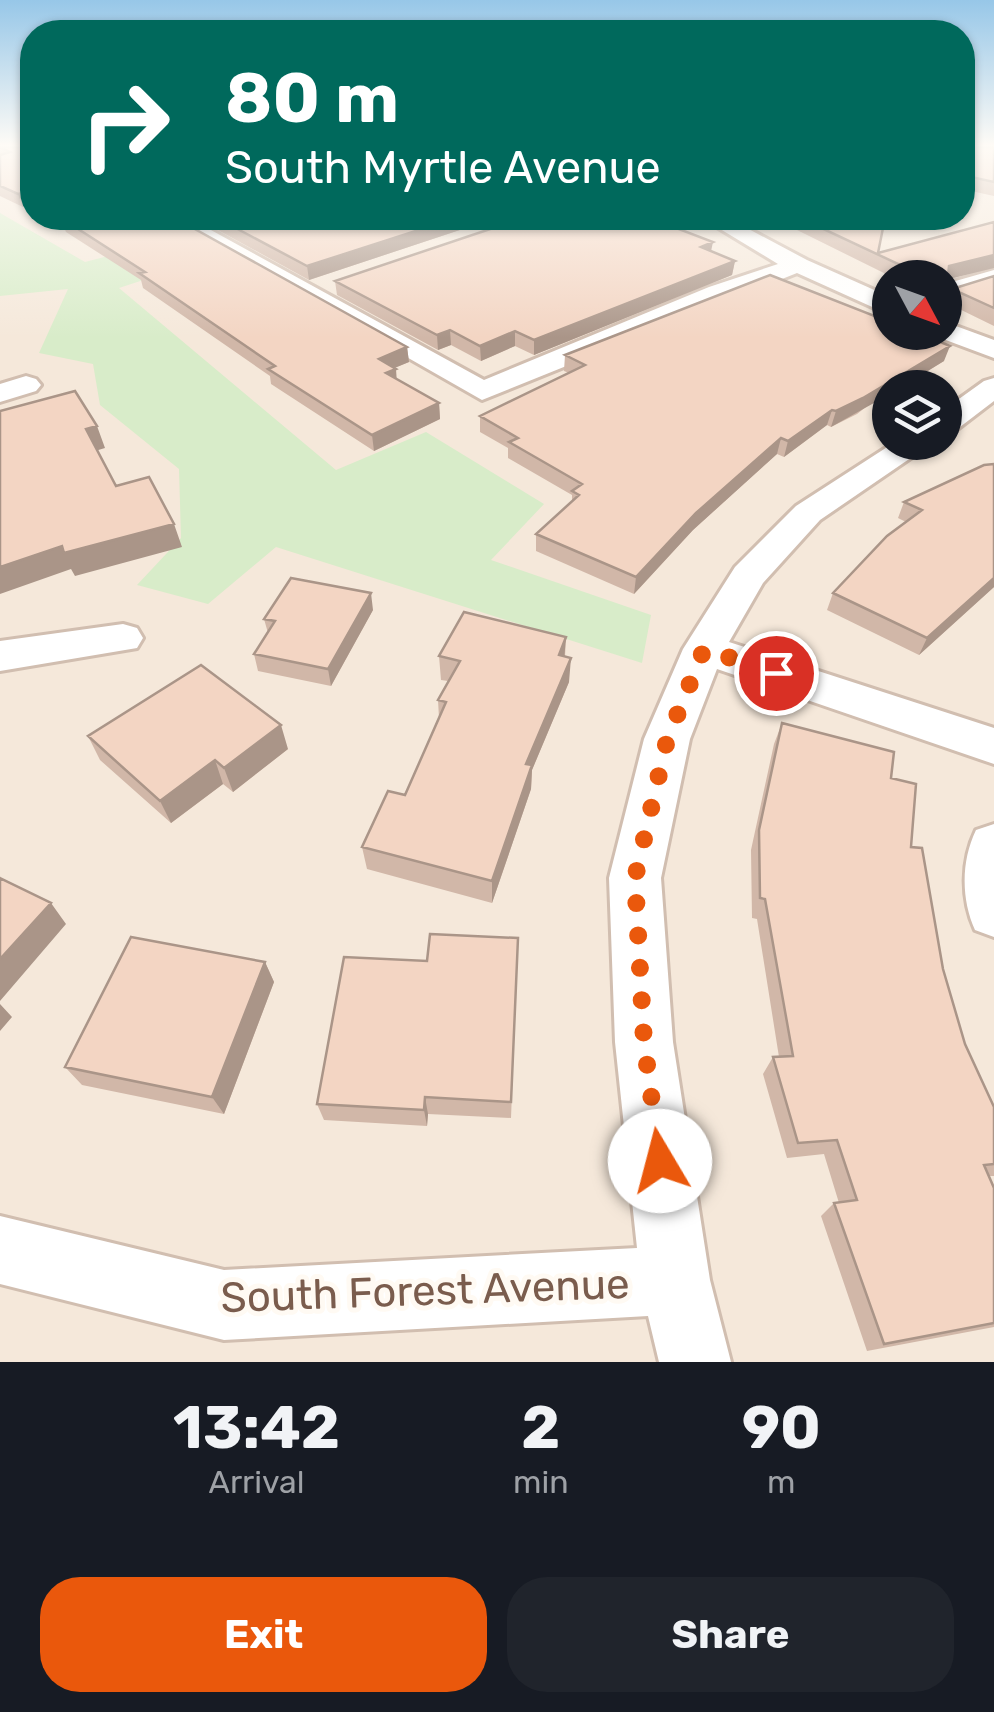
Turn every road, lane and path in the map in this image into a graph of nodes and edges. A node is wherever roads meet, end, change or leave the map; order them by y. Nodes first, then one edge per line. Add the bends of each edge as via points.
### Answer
1 (196, 230) edge
2 (735, 230) edge
3 (798, 265) junction
4 (994, 277) edge
5 (340, 282) edge
6 (962, 287) edge
7 (309, 292) junction
8 (872, 299) edge
9 (962, 337) edge
10 (994, 350) edge
11 (994, 388) edge
12 (962, 411) edge
13 (890, 460) edge
14 (123, 638) dead end
15 (704, 649) junction
16 (0, 656) edge
17 (994, 746) edge
18 (994, 846) edge
19 (994, 913) edge
20 (0, 1250) edge
21 (675, 1280) junction
22 (695, 1362) edge

1 - 7 street
2 - 3 street
3 - 7 street via 747,280 482,392
3 - 8 street
4 - 6 street
5 - 7 street
9 - 10 street
11 - 12 street
13 - 15 street via 808,513 748,576
14 - 16 street
15 - 17 street
15 - 21 street via 667,740 635,878 644,1042
18 - 19 street
20 - 21 street, South Forest Avenue via 224,1306
21 - 22 street

